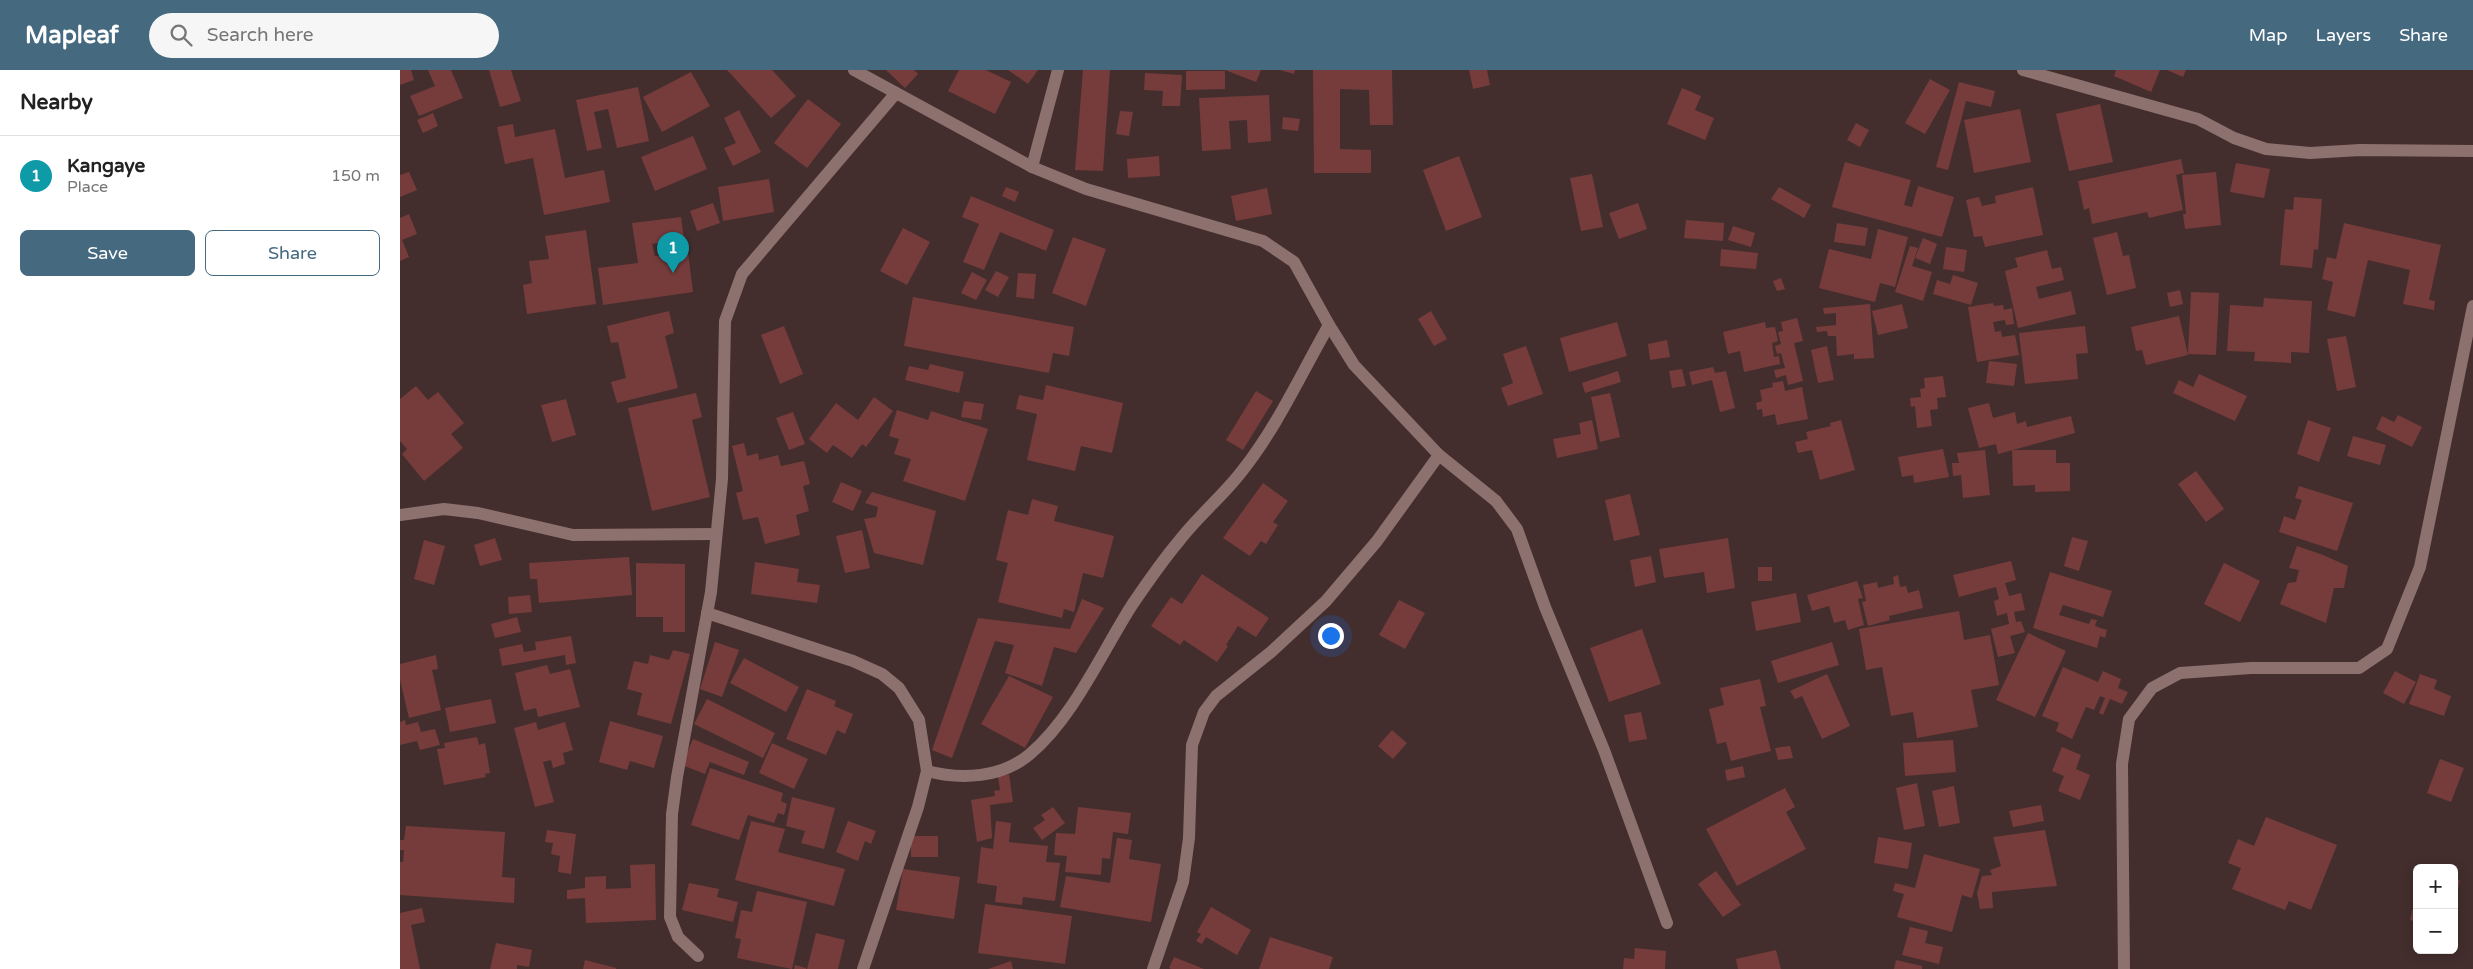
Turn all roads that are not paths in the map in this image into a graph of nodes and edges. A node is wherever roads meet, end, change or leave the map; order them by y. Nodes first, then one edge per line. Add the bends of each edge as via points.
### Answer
1 (854, 70) edge
2 (1058, 70) edge
3 (2023, 70) edge
4 (896, 93) junction
5 (2473, 151) edge
6 (1032, 167) junction
7 (2473, 306) edge
8 (1328, 325) junction
9 (1439, 455) junction
10 (400, 515) edge
11 (716, 534) junction
12 (707, 614) junction
13 (927, 771) junction
14 (1667, 923) dead end
15 (698, 956) dead end
16 (863, 969) edge
17 (1153, 969) edge
18 (2124, 969) edge

1 - 4 street
2 - 6 street
3 - 5 street via 2198,119 2234,138 2266,149 2310,153
4 - 6 street
4 - 11 street via 742,274 725,320 722,479
6 - 8 street via 1086,189 1263,241 1294,262
7 - 18 street via 2420,567 2387,649 2359,668 2251,668 2180,673 2152,688 2128,719 2122,764
8 - 9 street via 1354,364
8 - 13 street via 1272,426 1242,471 1179,540 1132,605 1062,719 1031,754 1012,767 970,776 948,777
9 - 14 street via 1496,502 1518,529
9 - 17 street via 1377,541 1326,601 1271,652 1216,696 1204,712 1192,745 1189,838 1183,882
10 - 11 street via 444,509 478,513 572,535
11 - 12 street
12 - 13 street via 844,658 882,674 899,688 919,720
12 - 15 street via 672,814 670,918 678,937
13 - 16 street via 918,807

